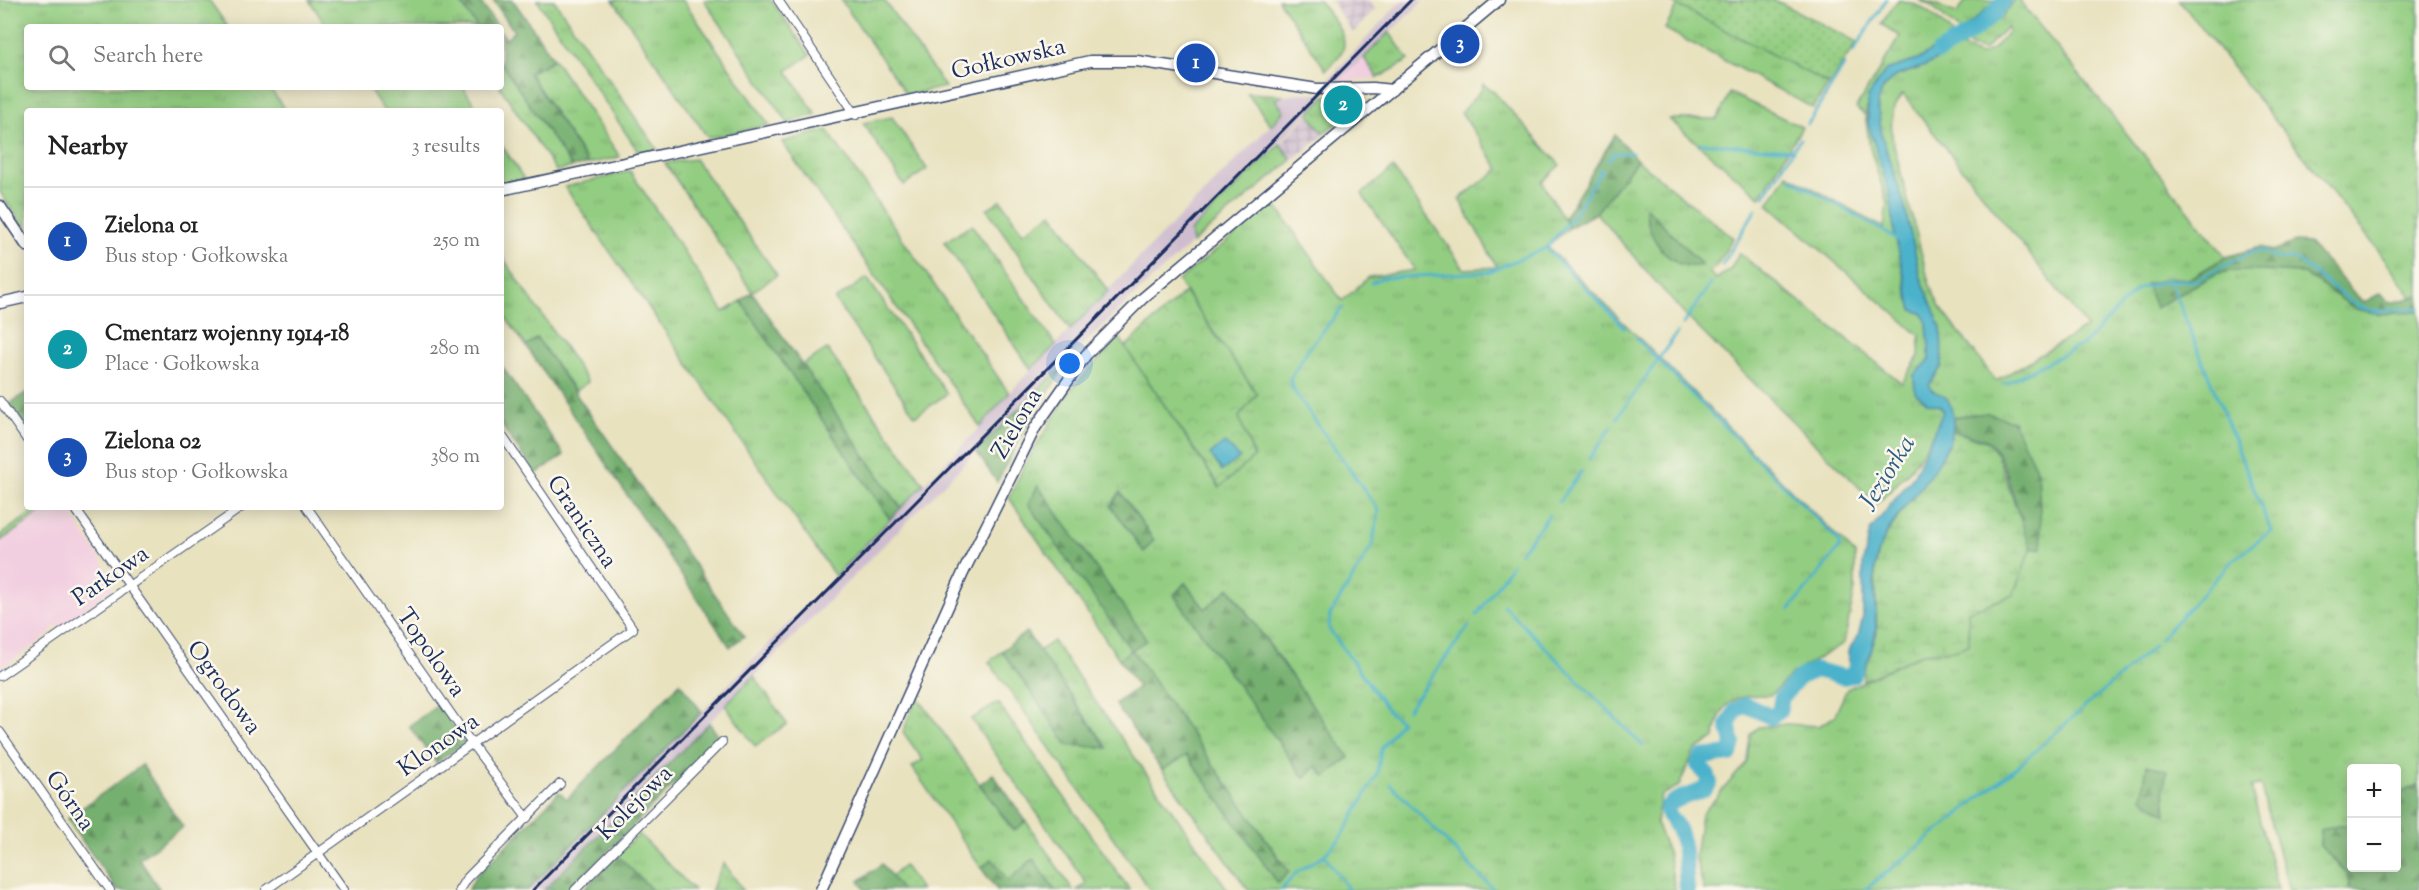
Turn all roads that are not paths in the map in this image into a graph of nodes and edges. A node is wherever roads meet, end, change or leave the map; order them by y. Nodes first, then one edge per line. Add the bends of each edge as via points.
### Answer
1 (778, 0) edge
2 (1499, 0) edge
3 (1392, 90) junction
4 (856, 115) junction
5 (504, 189) edge
6 (0, 206) edge
7 (24, 242) edge
8 (24, 298) edge
9 (0, 303) edge
10 (0, 401) edge
11 (24, 436) edge
12 (504, 438) edge
13 (76, 510) edge
14 (238, 510) edge
15 (309, 510) edge
16 (129, 586) junction
17 (633, 629) joint
18 (0, 676) edge
19 (0, 732) edge
20 (722, 742) dead end
21 (472, 744) junction
22 (560, 784) dead end
23 (527, 818) junction
24 (318, 854) junction
25 (822, 888) edge
26 (110, 890) edge
27 (266, 890) edge
28 (344, 890) edge
29 (459, 890) edge
30 (575, 890) edge

1 - 4 street
2 - 3 street
3 - 4 street, Gołkowska via 1317,89 1137,61 1106,60
3 - 25 street, Zielona via 1143,298 1101,338 1059,390 972,553
4 - 5 street, Gołkowska
6 - 7 street
8 - 9 street
10 - 11 street
12 - 17 street, Graniczna
13 - 16 street, Ogrodowa
14 - 16 street, Parkowa
15 - 21 street, Topolowa
16 - 18 street, Parkowa
16 - 24 street, Ogrodowa
17 - 21 street, Klonowa
19 - 26 street, Górna
20 - 30 street, Kolejowa
21 - 23 street, Topolowa
21 - 24 street, Klonowa
22 - 23 street
23 - 29 street
24 - 27 street, Klonowa
24 - 28 street, Ogrodowa

